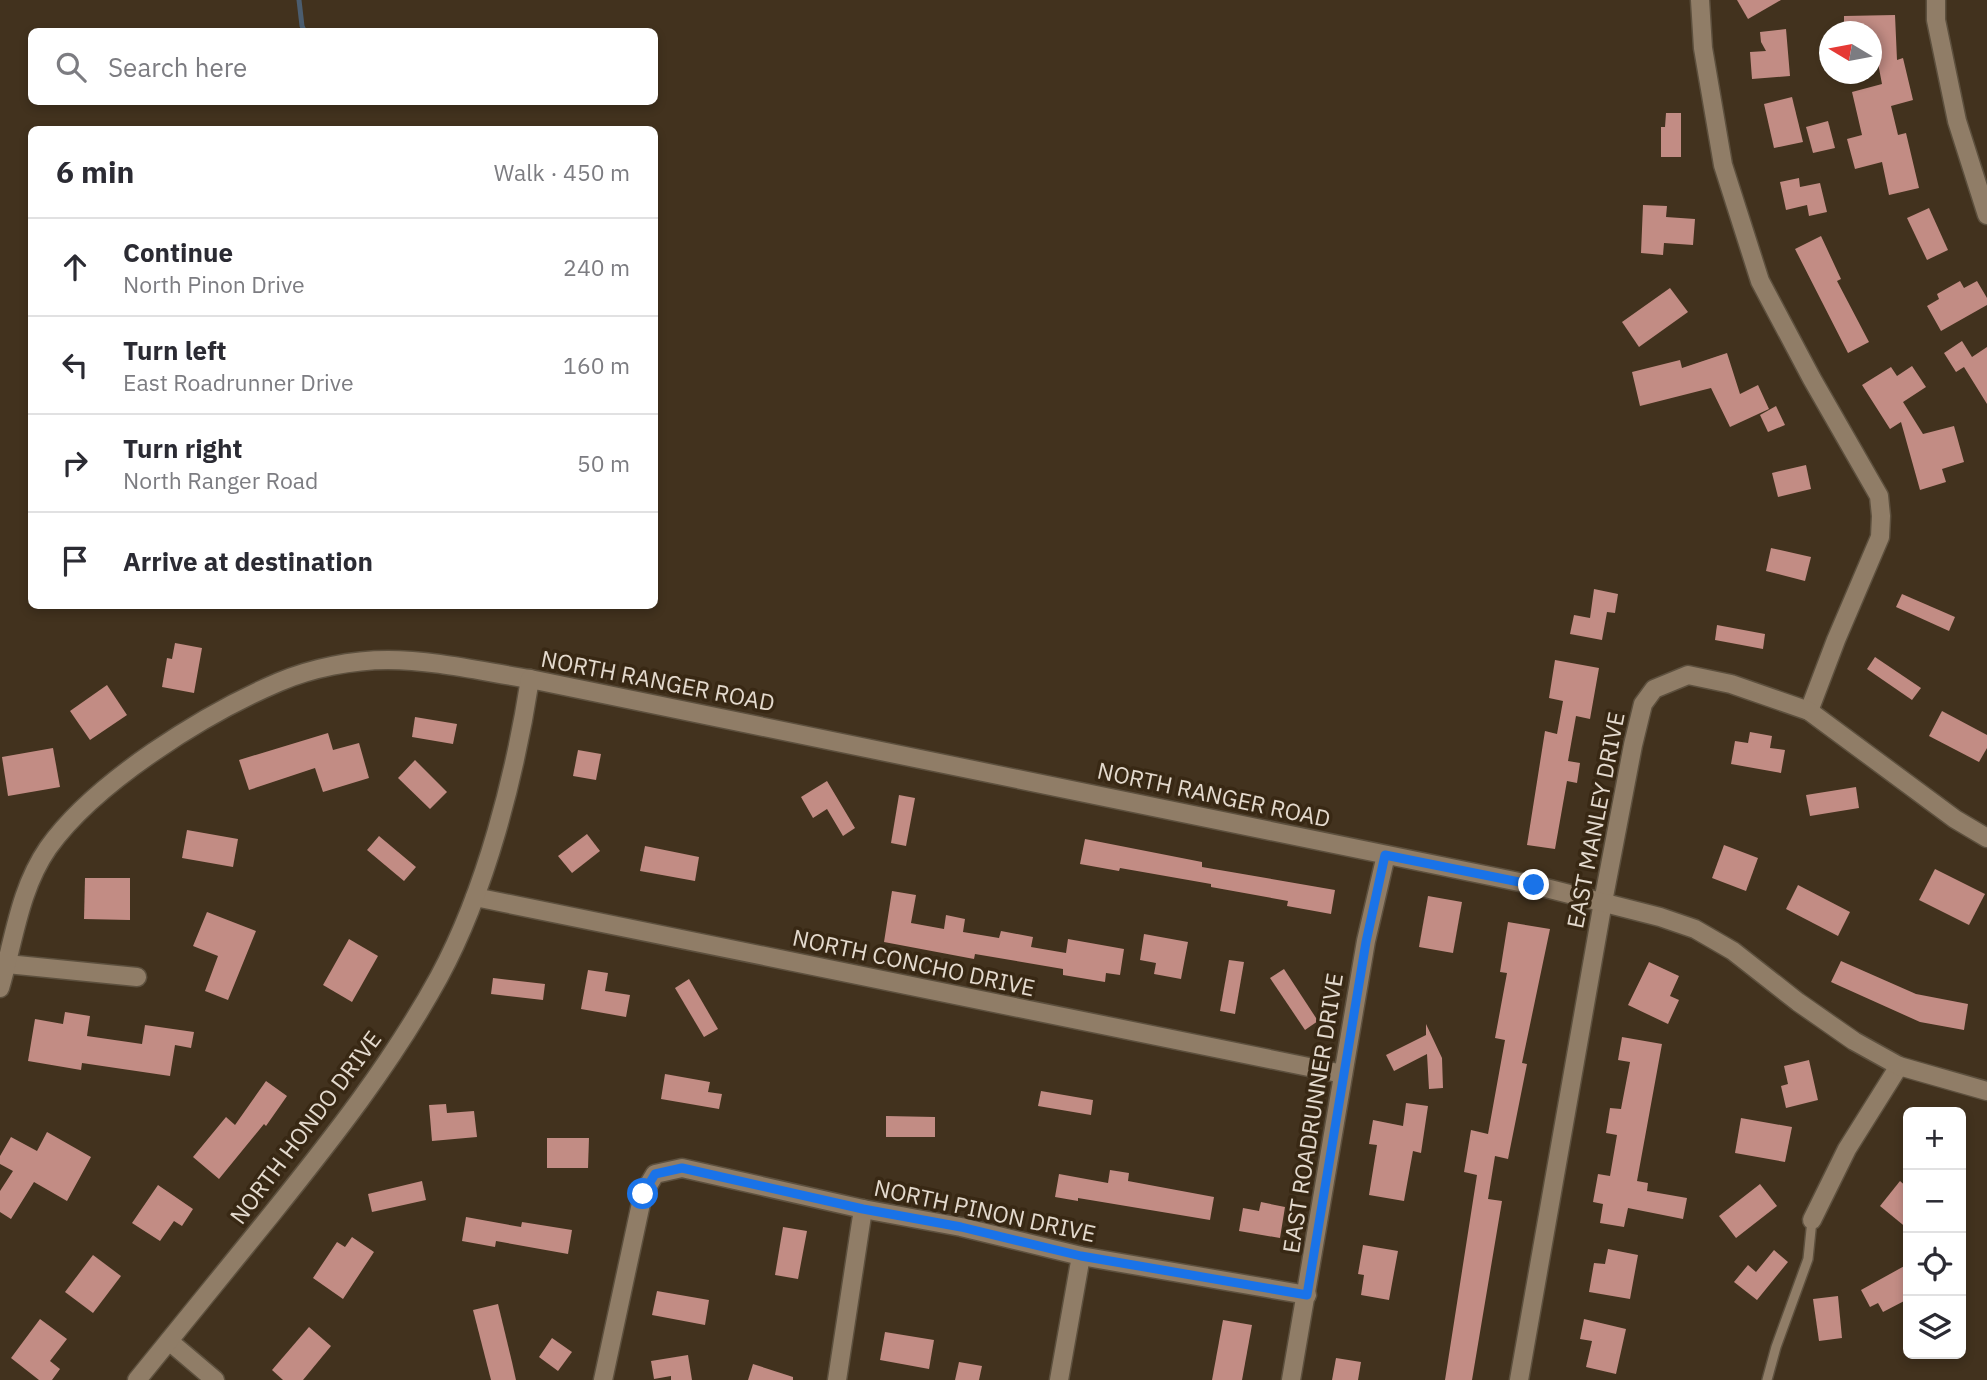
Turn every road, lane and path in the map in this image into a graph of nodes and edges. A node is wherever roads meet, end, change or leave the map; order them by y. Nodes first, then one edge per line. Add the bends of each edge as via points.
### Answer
1 (1700, 0) edge
2 (1936, 0) edge
3 (1984, 193) edge
4 (1987, 215) edge
5 (530, 679) junction
6 (1809, 711) junction
7 (1987, 838) edge
8 (1385, 855) junction
9 (475, 897) junction
10 (1602, 902) junction
11 (7, 964) junction
12 (137, 977) dead end
13 (0, 988) edge
14 (1899, 1066) junction
15 (1343, 1074) junction
16 (1987, 1091) edge
17 (863, 1209) junction
18 (1812, 1220) joint
19 (1081, 1256) junction
20 (1307, 1295) junction
21 (169, 1341) junction
22 (137, 1380) edge
23 (215, 1380) edge
24 (603, 1380) edge
25 (837, 1380) edge
26 (1059, 1380) edge
27 (1291, 1380) edge
28 (1518, 1380) edge
29 (1767, 1380) edge

1 - 6 street via 1703,48 1723,165 1760,281 1880,506 1880,537
2 - 3 street via 1957,121
3 - 4 street
5 - 8 street, NORTH RANGER ROAD
5 - 9 street, NORTH HONDO DRIVE via 509,781
5 - 11 street, NORTH RANGER ROAD via 387,660 330,666 280,682 224,710 153,752 93,798 48,849 21,901
6 - 7 street, EAST MANLEY DRIVE
6 - 10 street, EAST MANLEY DRIVE via 1731,684 1688,675 1654,689 1643,704
8 - 10 street, NORTH RANGER ROAD
8 - 15 street, EAST ROADRUNNER DRIVE
9 - 15 street, NORTH CONCHO DRIVE
9 - 21 street, NORTH HONDO DRIVE via 439,975 388,1063
10 - 14 street, NORTH RANGER ROAD via 1695,929 1733,951 1854,1041
10 - 28 street, EAST MANLEY DRIVE
11 - 12 street
11 - 13 street, NORTH RANGER ROAD
14 - 16 street, NORTH RANGER ROAD
14 - 18 street via 1847,1149
15 - 20 street, EAST ROADRUNNER DRIVE
17 - 19 street, NORTH PINON DRIVE
17 - 24 street, NORTH PINON DRIVE via 682,1168 655,1174 643,1194
17 - 25 street
18 - 29 lane via 1808,1259
19 - 20 street, NORTH PINON DRIVE
19 - 26 street
20 - 27 street, EAST ROADRUNNER DRIVE
21 - 22 street, NORTH HONDO DRIVE
21 - 23 street

